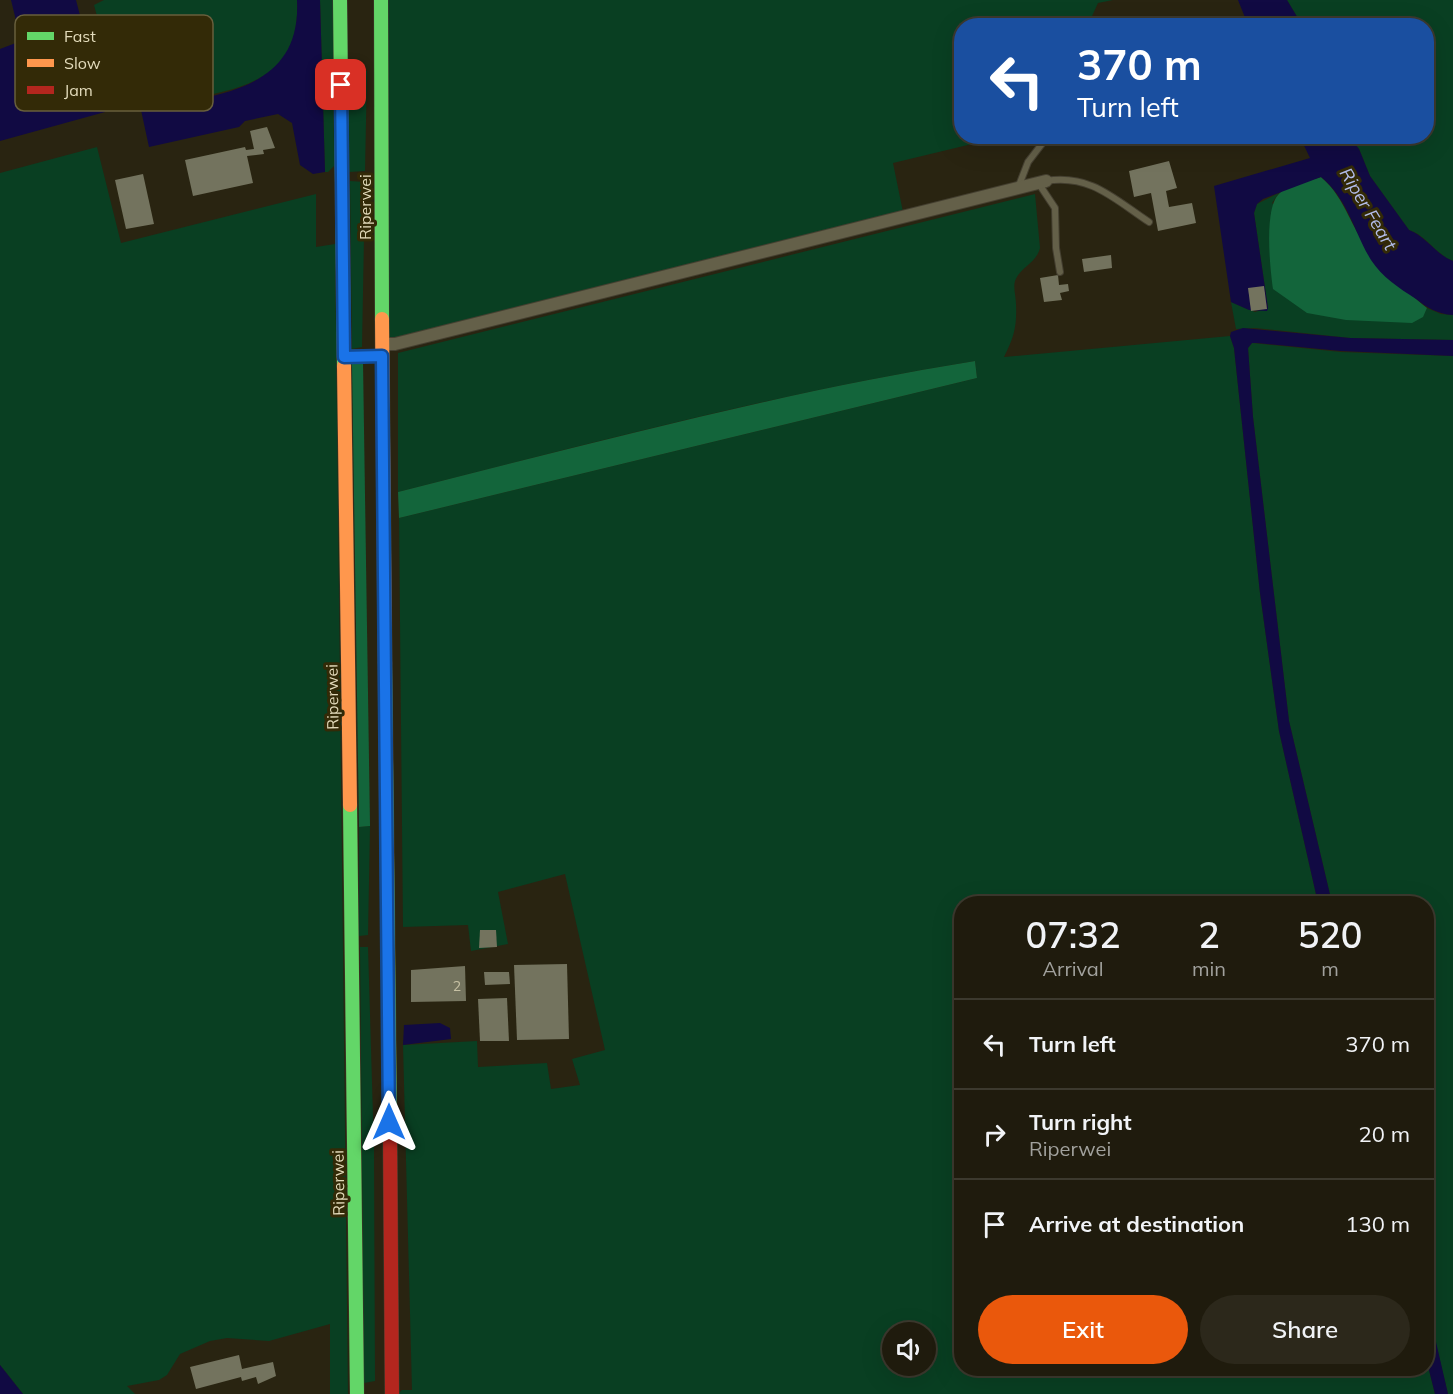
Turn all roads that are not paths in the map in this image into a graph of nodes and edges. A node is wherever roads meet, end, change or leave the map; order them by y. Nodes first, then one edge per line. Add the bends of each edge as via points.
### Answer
1 (340, 0) edge
2 (381, 0) edge
3 (1042, 144) edge
4 (1042, 182) junction
5 (1017, 188) junction
6 (1149, 222) dead end
7 (1060, 272) dead end
8 (382, 350) junction
9 (344, 357) junction
10 (392, 1390) edge
11 (357, 1394) edge

1 - 9 main road, Riperwei
2 - 8 main road, Riperwei
3 - 5 lane via 1028,162
4 - 5 street
4 - 6 lane via 1076,179 1096,186
4 - 7 lane via 1055,208
5 - 8 street
8 - 9 street
8 - 10 main road, Riperwei
9 - 11 main road, Riperwei

